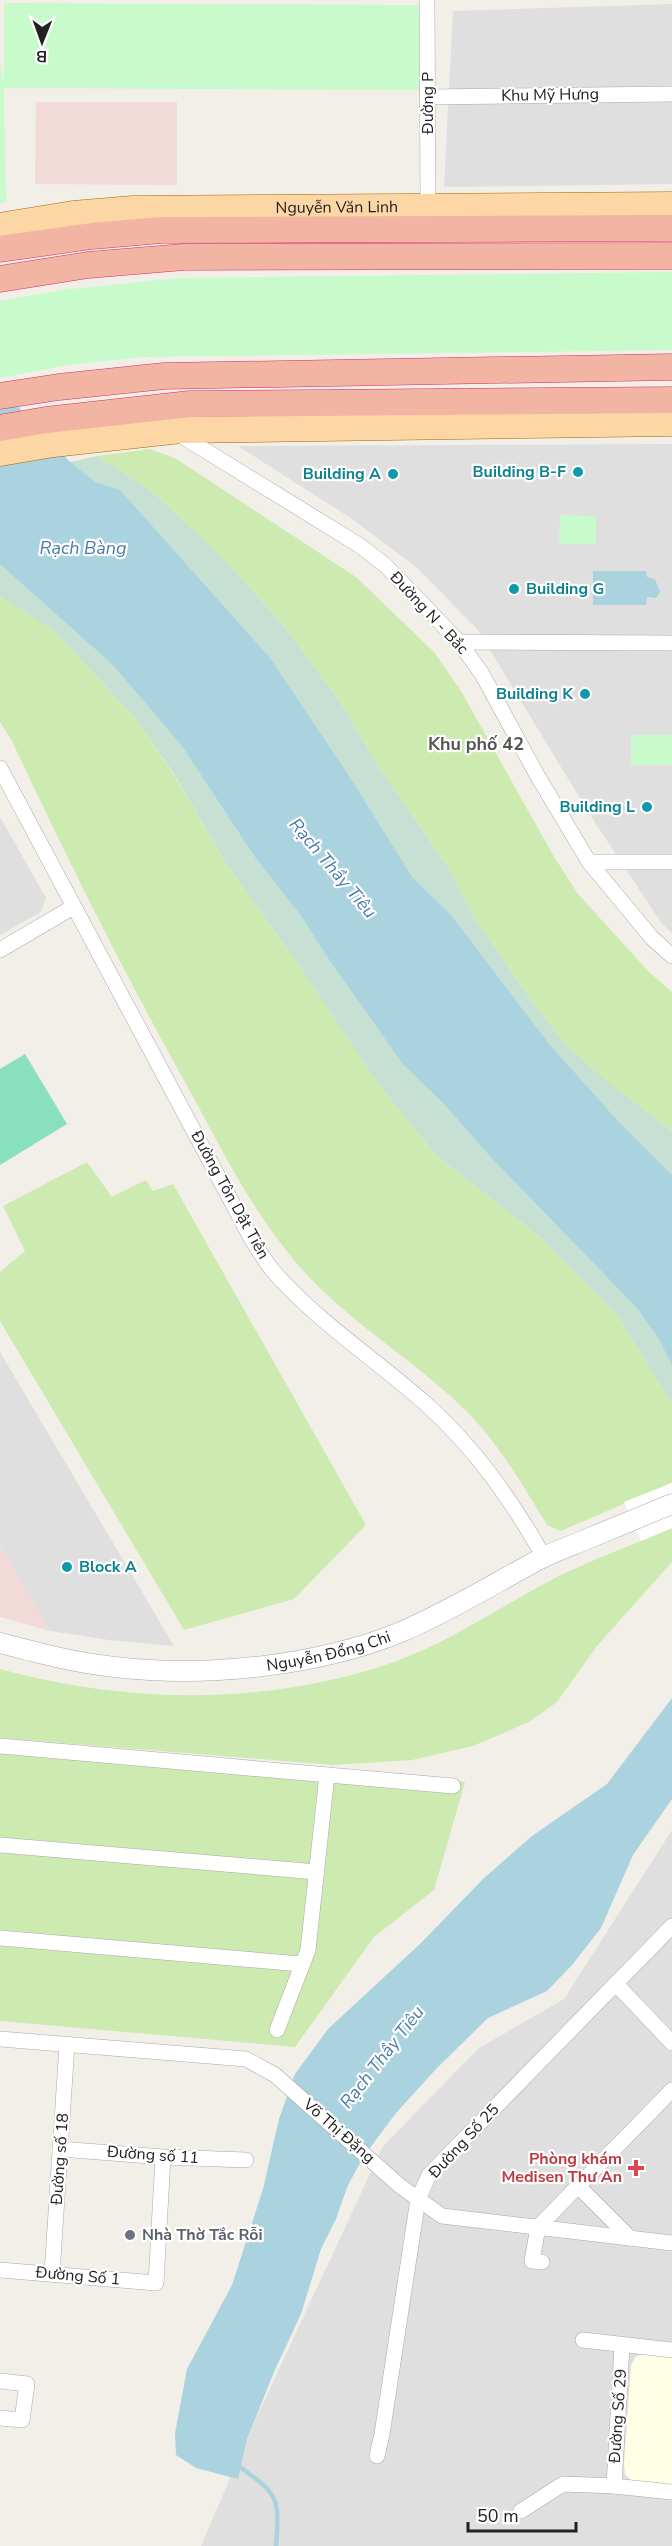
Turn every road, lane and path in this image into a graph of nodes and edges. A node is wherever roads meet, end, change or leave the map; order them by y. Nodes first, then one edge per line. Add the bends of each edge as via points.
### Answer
1 (427, 0) edge
2 (672, 94) edge
3 (428, 97) junction
4 (672, 205) edge
5 (428, 217) junction
6 (672, 228) edge
7 (2, 237) edge
8 (672, 256) edge
9 (5, 278) edge
10 (672, 367) edge
11 (0, 396) edge
12 (672, 400) edge
13 (126, 423) junction
14 (672, 423) edge
15 (0, 428) edge
16 (173, 430) junction
17 (0, 453) edge
18 (459, 642) junction
19 (672, 643) edge
20 (0, 768) edge
21 (589, 862) junction
22 (672, 862) edge
23 (73, 907) junction
24 (0, 950) edge
25 (672, 956) edge
26 (672, 1504) edge
27 (544, 1557) junction
28 (0, 1643) edge
29 (0, 1746) edge
30 (327, 1775) junction
31 (453, 1786) dead end
32 (0, 1845) edge
33 (316, 1872) junction
34 (672, 1926) edge
35 (0, 1938) edge
36 (301, 1964) junction
37 (616, 1984) junction
38 (277, 2030) dead end
39 (0, 2039) edge
40 (672, 2043) edge
41 (68, 2044) junction
42 (672, 2090) edge
43 (60, 2149) junction
44 (163, 2157) junction
45 (246, 2160) dead end
46 (578, 2186) junction
47 (418, 2199) junction
48 (538, 2227) junction
49 (630, 2238) junction
50 (672, 2243) edge
51 (542, 2262) dead end
52 (0, 2270) edge
53 (52, 2274) junction
54 (583, 2340) dead end
55 (622, 2346) junction
56 (672, 2350) edge
57 (0, 2380) edge
58 (0, 2418) edge
59 (377, 2456) dead end
60 (614, 2486) junction
61 (672, 2492) edge
62 (521, 2511) dead end

1 - 3 street, Đường P
2 - 3 street, Khu Mỹ Hưng
3 - 5 street, Đường P
4 - 5 main road, Nguyễn Văn Linh
5 - 6 highway, Nguyễn Văn Linh
5 - 7 highway, Nguyễn Văn Linh via 92,236
8 - 9 highway via 184,257 88,265
10 - 11 highway via 232,374 111,380
12 - 13 highway via 190,404
13 - 15 highway via 46,420
13 - 16 main road
13 - 17 main road via 53,444
14 - 16 main road
16 - 18 street, Đường N - Bắc via 385,565
18 - 19 street
18 - 21 street, Đường N - Bắc via 482,674
20 - 23 street, Đường Tôn Dật Tiên
21 - 22 street
21 - 25 street, Đường N - Bắc via 652,938
23 - 24 street
23 - 27 street, Đường Tôn Dật Tiên via 251,1238 272,1270 322,1318 427,1405 481,1461 504,1489
26 - 27 street, Nguyễn Đổng Chi
27 - 28 street, Nguyễn Đổng Chi via 432,1618 359,1647 324,1656 221,1669 162,1670 84,1662
29 - 30 street
30 - 31 street
30 - 33 street
32 - 33 street
33 - 36 street via 308,1950
34 - 37 street, Đường Số 25
35 - 36 street
36 - 38 street
37 - 40 street
37 - 47 street, Đường Số 25 via 429,2175
39 - 41 street, Võ Thị Đặng
41 - 43 street, Đường số 18
41 - 47 street, Võ Thị Đặng via 246,2059 275,2075
42 - 46 street
43 - 44 street, Đường số 11
43 - 53 street, Đường số 18
44 - 45 street, Đường số 11
44 - 53 street, Đường Số 1 via 156,2283
46 - 48 street
46 - 49 street
47 - 48 street, Võ Thị Đặng via 442,2216
47 - 59 street, Đường Số 25
48 - 49 street, Võ Thị Đặng
48 - 51 street via 532,2261
49 - 50 street, Võ Thị Đặng
52 - 53 street, Đường Số 1
54 - 55 street
55 - 56 street
55 - 60 street, Đường Số 29
57 - 58 street via 27,2384 22,2420
60 - 61 street
60 - 62 street via 563,2484

